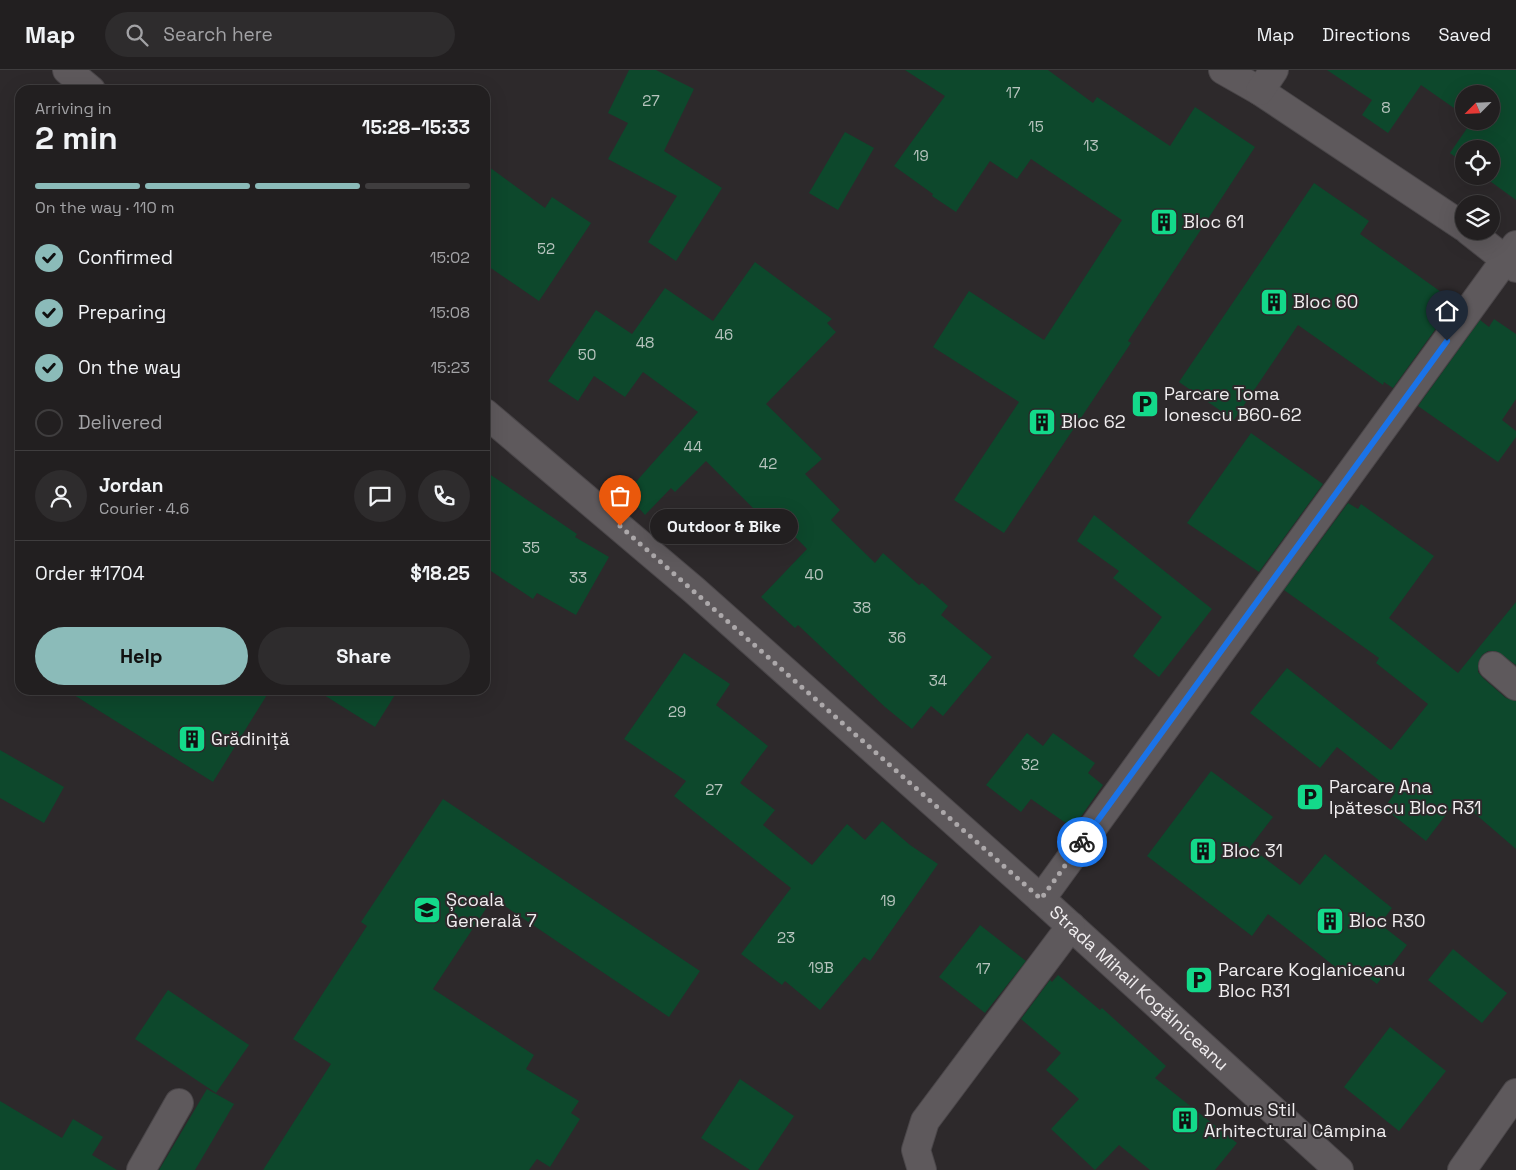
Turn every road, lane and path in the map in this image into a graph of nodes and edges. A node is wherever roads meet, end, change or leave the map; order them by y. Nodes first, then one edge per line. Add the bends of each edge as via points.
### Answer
1 (67, 70) edge
2 (1223, 70) edge
3 (1267, 80) edge
4 (85, 85) edge
5 (1455, 220) edge
6 (1485, 240) edge
7 (1513, 257) edge
8 (490, 417) edge
9 (1494, 666) dead end
10 (1516, 686) edge
11 (1041, 899) junction
12 (1071, 926) junction
13 (1516, 1093) edge
14 (179, 1102) dead end
15 (141, 1170) edge
16 (922, 1170) edge
17 (1339, 1170) edge
18 (1462, 1170) edge

1 - 4 street
2 - 3 street
3 - 5 street
6 - 7 street
7 - 11 street
8 - 11 street, Strada Mihail Kogălniceanu via 646,547
9 - 10 street
11 - 12 street, Strada Mihail Kogălniceanu
12 - 16 street via 926,1121 916,1150
12 - 17 street, Strada Mihail Kogălniceanu
13 - 18 street
14 - 15 street

